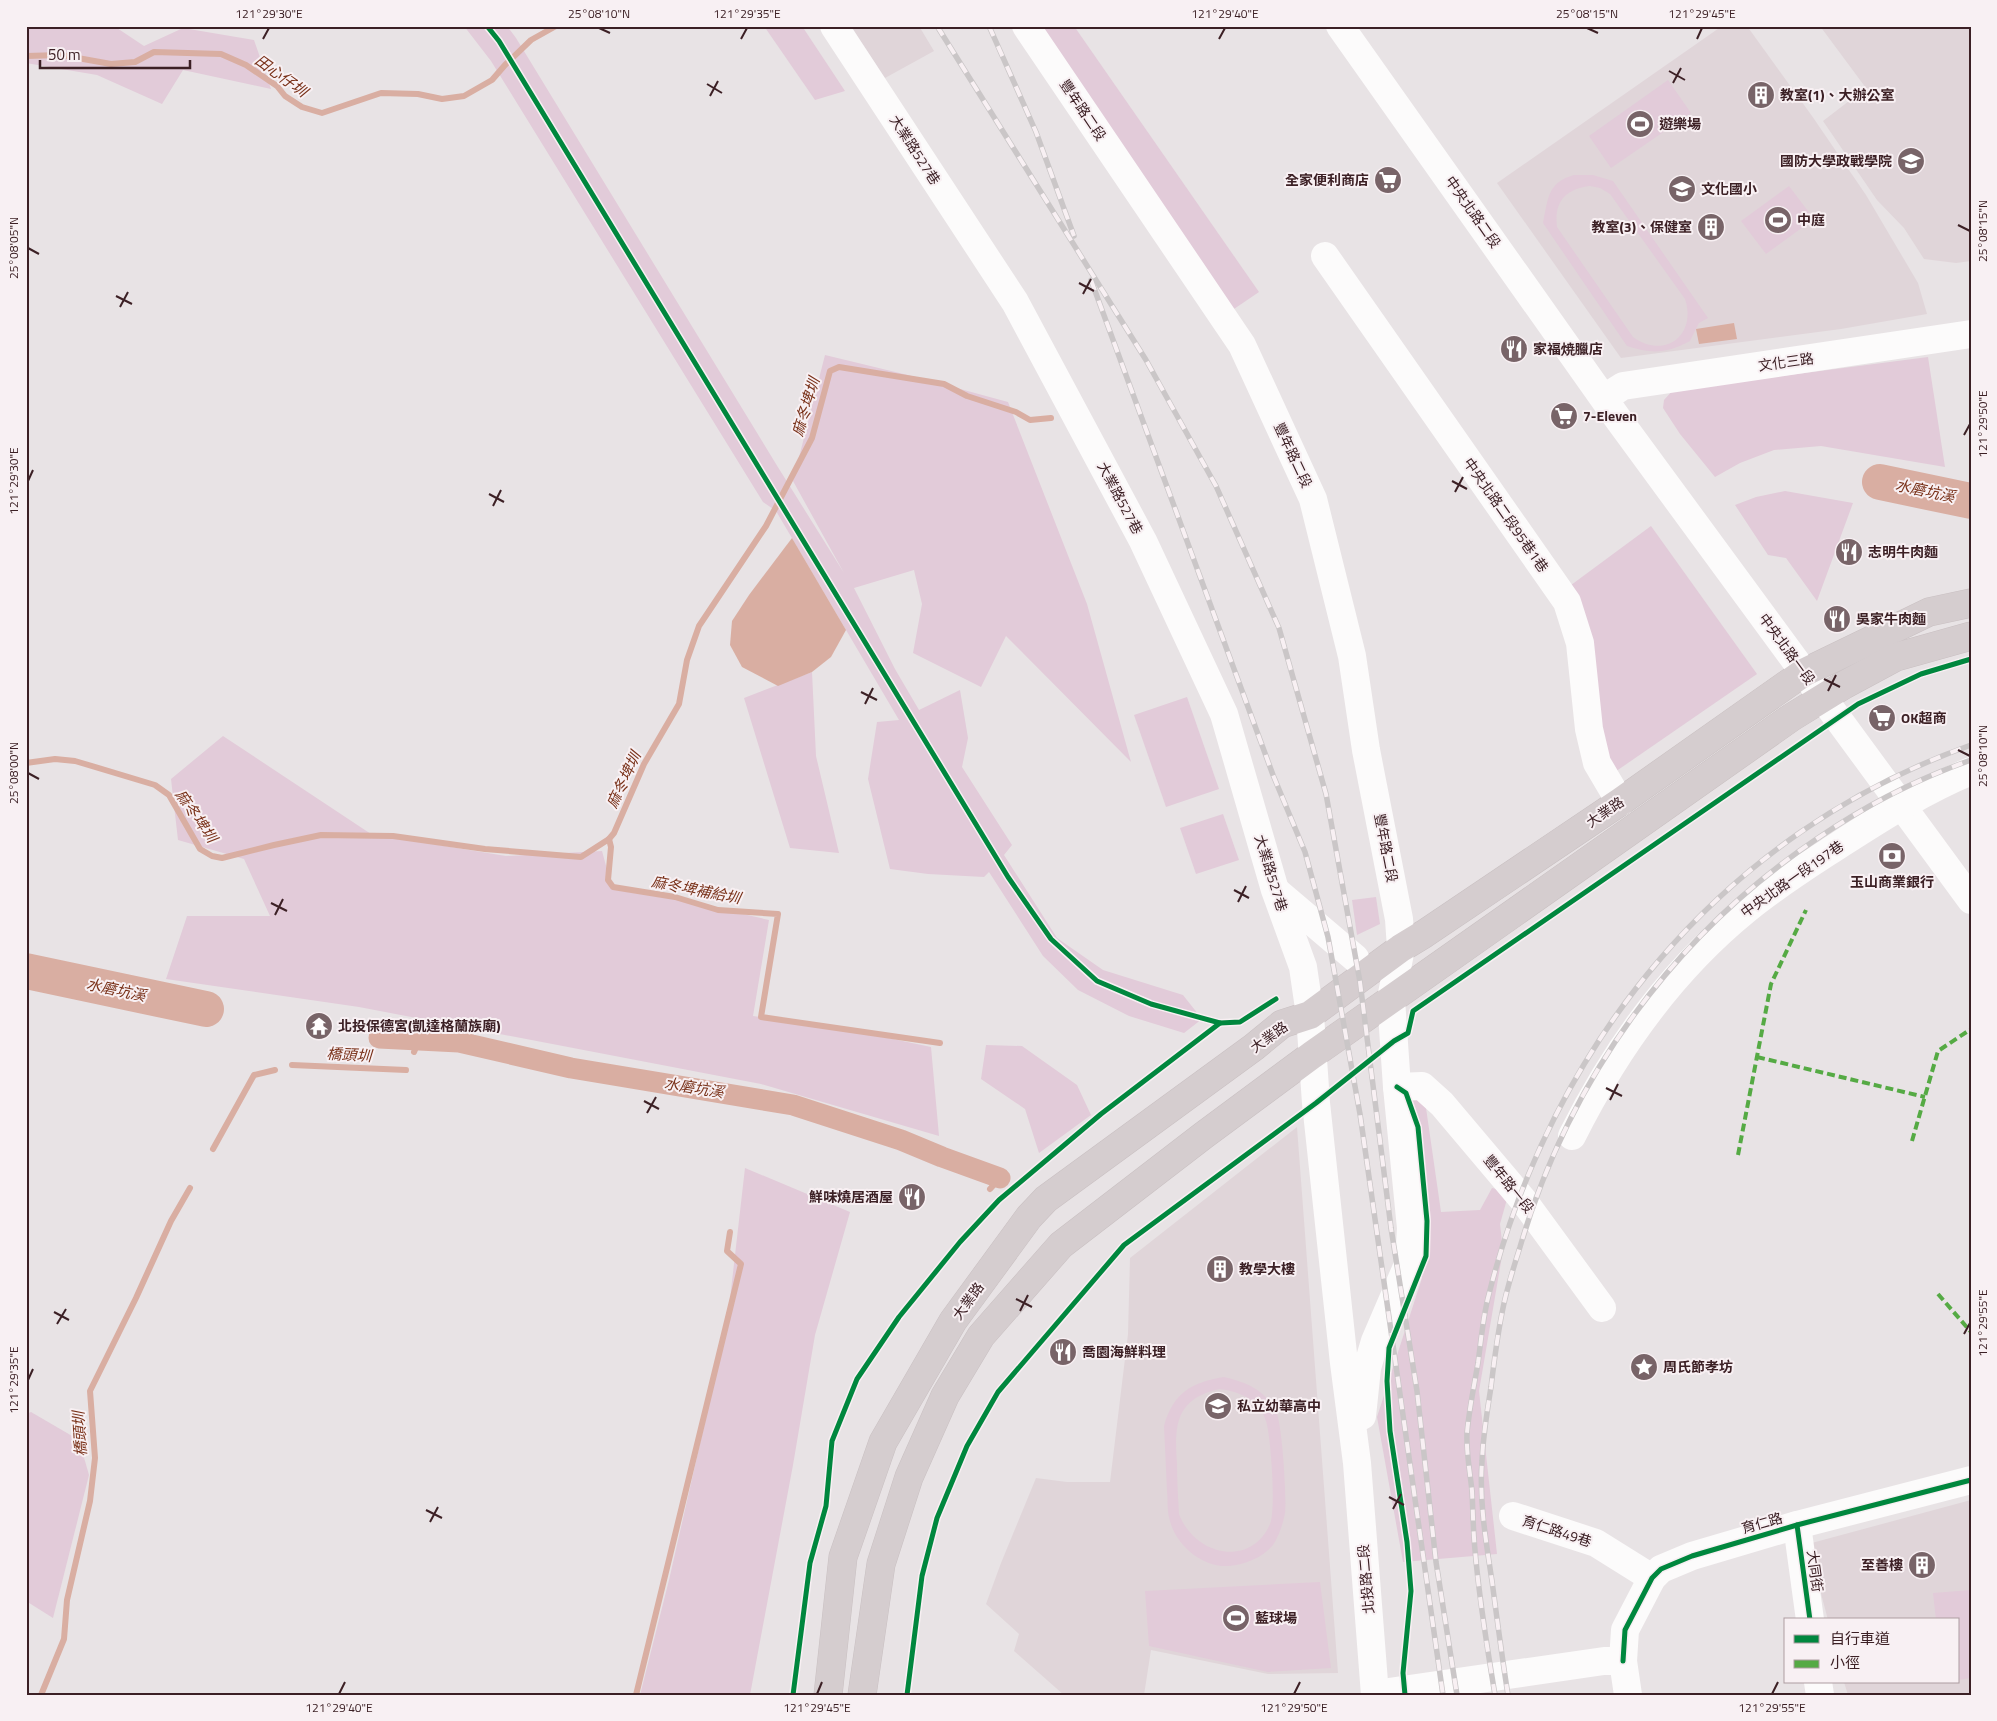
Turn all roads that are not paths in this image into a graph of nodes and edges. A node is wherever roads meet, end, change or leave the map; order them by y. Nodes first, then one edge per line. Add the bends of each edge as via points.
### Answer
1 (834, 26) edge
2 (1026, 26) edge
3 (1340, 26) edge
4 (1325, 256) dead end
5 (1971, 334) edge
6 (1604, 398) junction
7 (1971, 603) edge
8 (1971, 636) edge
9 (1803, 673) junction
10 (1823, 697) junction
11 (1971, 771) edge
12 (1620, 802) junction
13 (1902, 805) junction
14 (1275, 890) junction
15 (1971, 900) edge
16 (1401, 948) junction
17 (1355, 958) dead end
18 (1391, 999) junction
19 (1310, 1015) junction
20 (1312, 1055) junction
21 (1397, 1087) junction
22 (1572, 1136) dead end
23 (1602, 1308) dead end
24 (1357, 1463) junction
25 (1971, 1480) edge
26 (1513, 1516) dead end
27 (1797, 1525) junction
28 (1652, 1578) junction
29 (1810, 1618) edge
30 (1623, 1661) junction
31 (1375, 1694) edge
32 (828, 1695) edge
33 (862, 1695) edge
34 (1628, 1695) edge

1 - 14 street, 大業路527巷 via 1015,302 1143,541 1224,714
2 - 16 street, 豐年路二段 via 1242,345 1313,499 1352,656 1366,750 1399,919
3 - 6 street, 中央北路二段
4 - 12 street, 中央北路二段95巷1巷 via 1567,602 1580,643 1589,729 1597,763
5 - 6 street, 文化三路 via 1623,386
6 - 9 street, 中央北路一段
7 - 9 main road, 大業路 via 1929,612
8 - 10 main road via 1896,657
9 - 10 street, 中央北路一段
9 - 12 main road, 大業路
10 - 13 street, 中央北路一段
10 - 18 main road
11 - 13 street, 中央北路一段197巷
12 - 16 main road, 大業路
13 - 15 street, 中央北路一段
13 - 22 street, 中央北路一段197巷 via 1745,910 1687,964 1645,1014 1595,1090
14 - 17 street
14 - 19 street, 大業路527巷 via 1303,967
16 - 18 street, 豐年路二段
16 - 19 main road, 大業路
18 - 20 main road
18 - 21 street, 豐年路二段
19 - 20 street, 大業路527巷
19 - 32 main road, 大業路 via 1282,1024 1046,1199 1029,1217 953,1321 883,1442 843,1557
20 - 24 street, 大業路527巷
20 - 33 main road via 1061,1245 981,1336 945,1396 906,1486 881,1564
21 - 23 street, 豐年路一段 via 1422,1086 1442,1104 1523,1200
21 - 24 street, 豐年路二段 via 1411,1228 1409,1262 1375,1341 1367,1368
24 - 31 street, 北投路二段
25 - 27 street, 育仁路
26 - 28 street, 育仁路49巷 via 1596,1543
27 - 28 street, 育仁路 via 1692,1556 1661,1569
27 - 29 street, 大同街
28 - 30 street, 育仁路 via 1625,1630
30 - 31 street via 1604,1661
30 - 34 street, 育仁路

